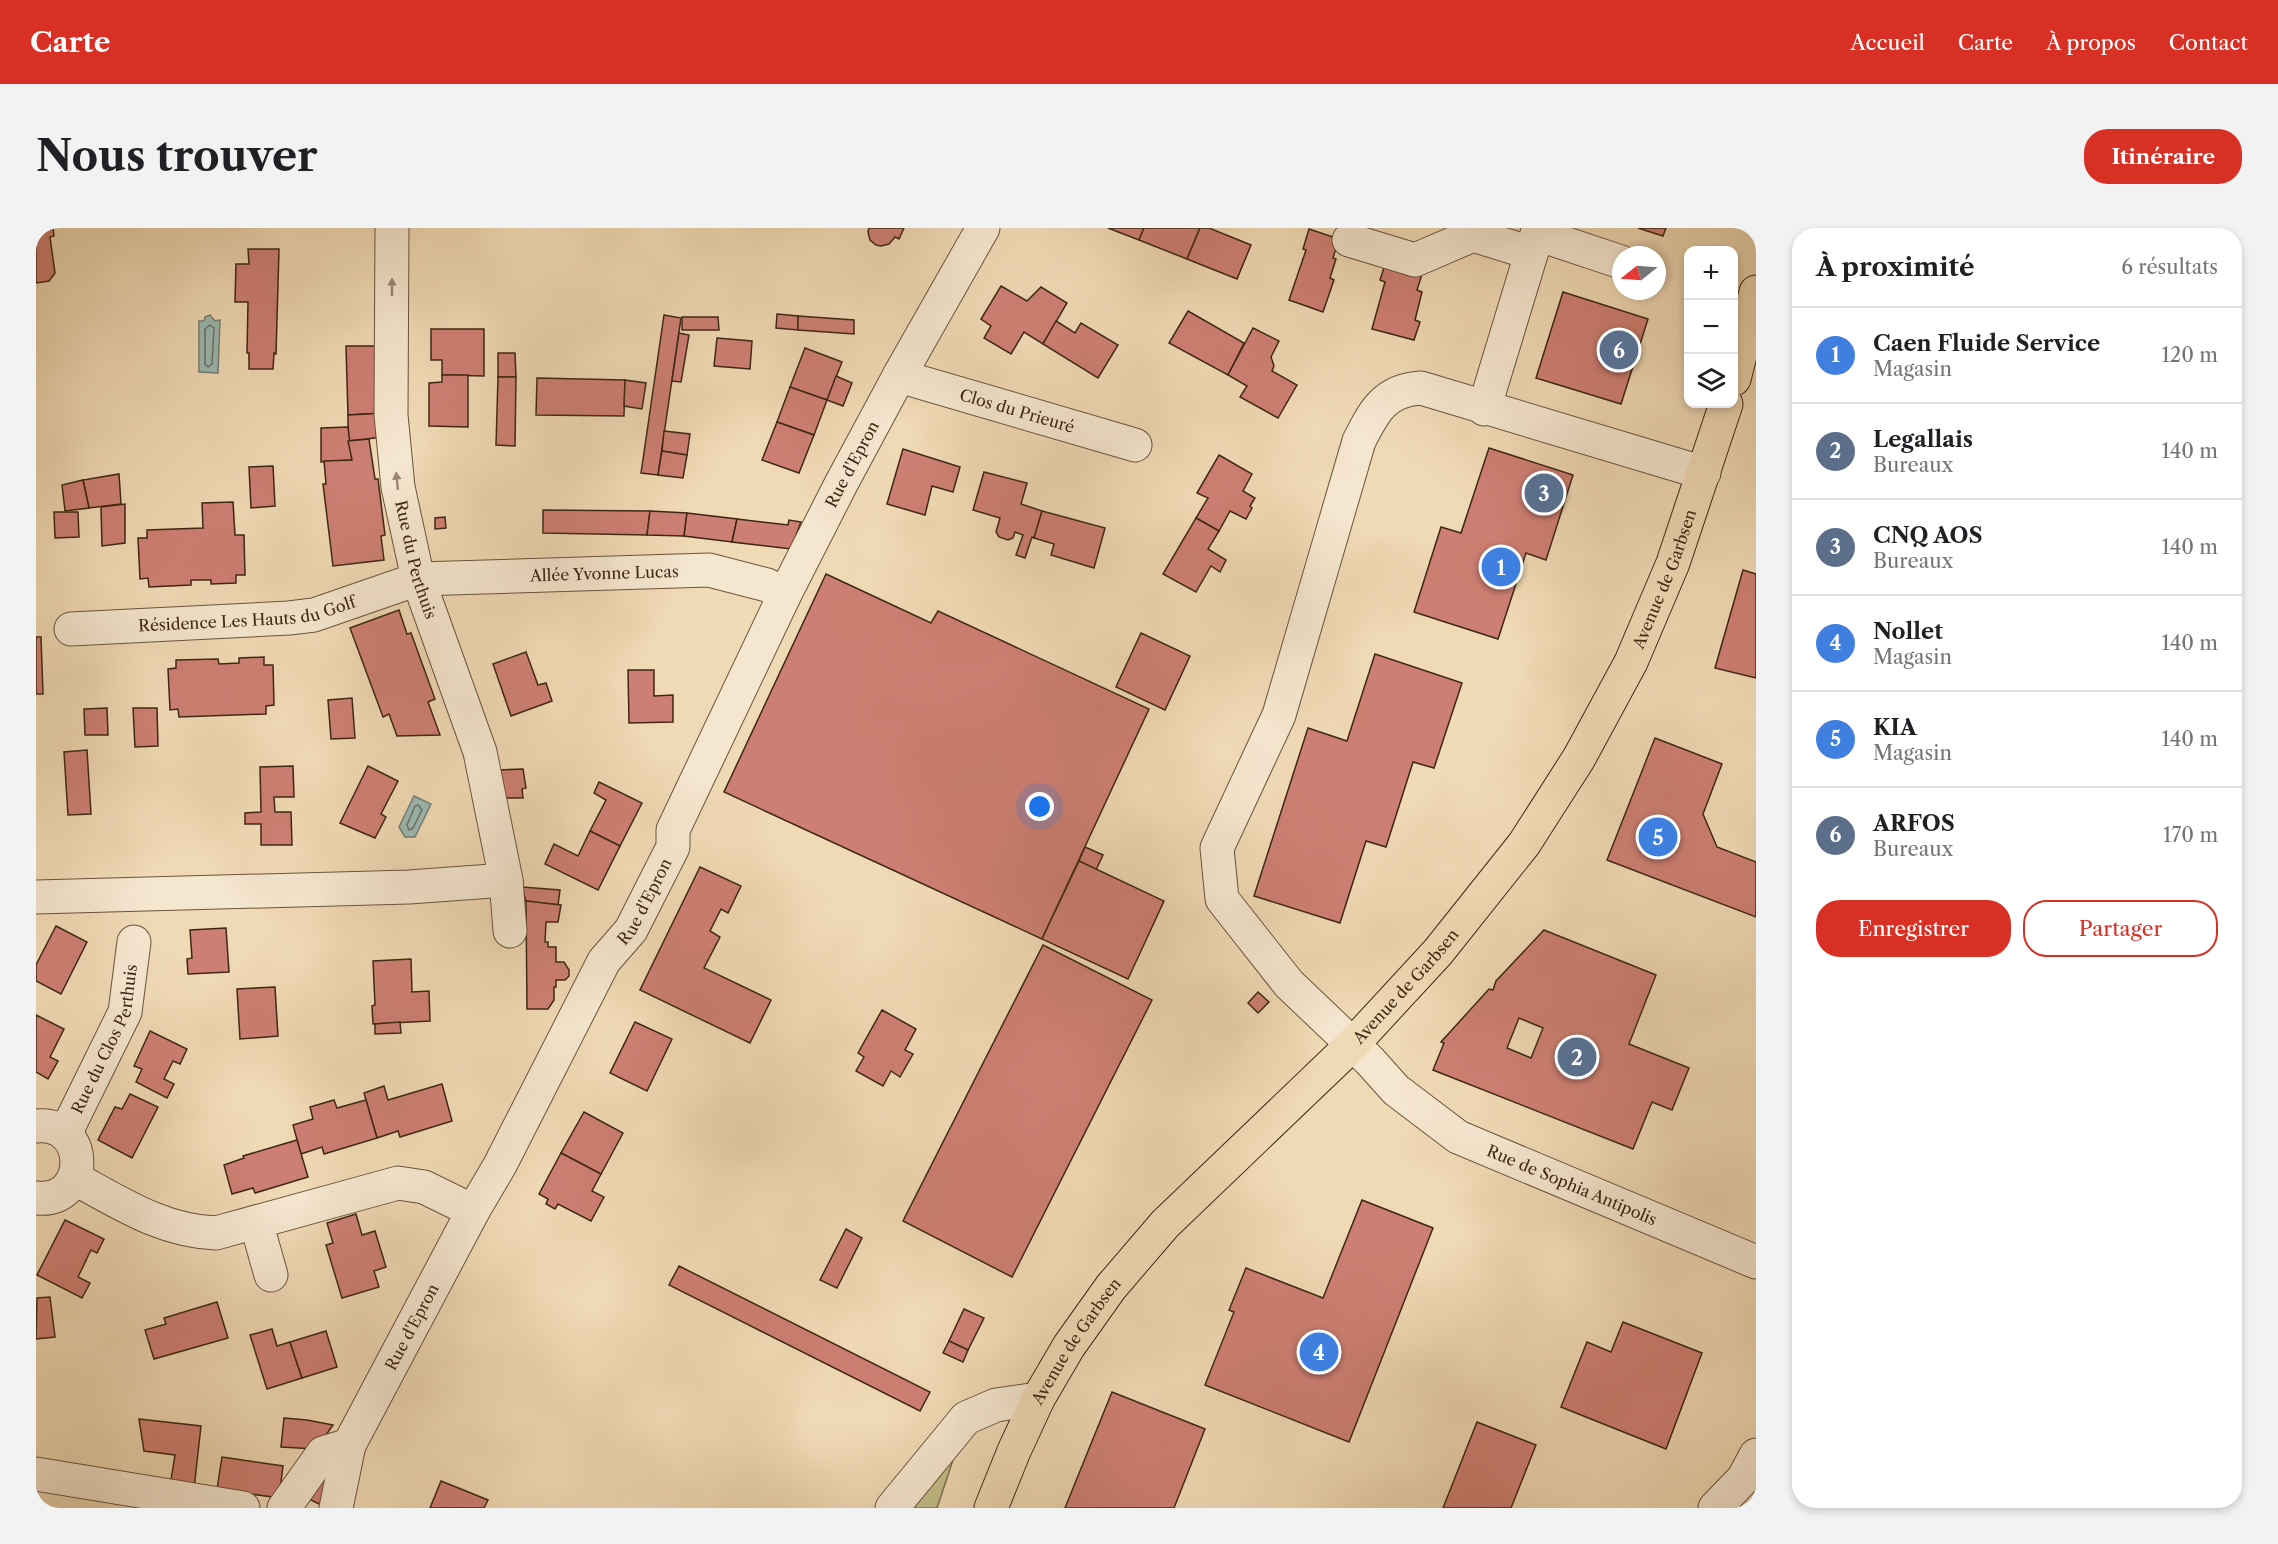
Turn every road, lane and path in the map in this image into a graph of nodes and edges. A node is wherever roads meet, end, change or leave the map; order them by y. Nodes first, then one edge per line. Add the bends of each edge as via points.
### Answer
1 (392, 228) edge
2 (983, 228) edge
3 (1536, 238) edge
4 (1349, 240) dead end
5 (1612, 259) edge
6 (1756, 292) edge
7 (1738, 363) edge
8 (899, 376) junction
9 (1725, 408) edge
10 (1484, 409) junction
11 (1135, 445) dead end
12 (1704, 473) junction
13 (418, 579) junction
14 (785, 594) junction
15 (71, 629) dead end
16 (506, 880) junction
17 (36, 897) edge
18 (510, 931) dead end
19 (134, 942) dead end
20 (1353, 1044) junction
21 (50, 1130) edge
22 (74, 1178) junction
23 (36, 1198) edge
24 (473, 1211) junction
25 (256, 1222) junction
26 (1756, 1262) edge
27 (271, 1275) dead end
28 (1038, 1399) junction
29 (350, 1445) junction
30 (1756, 1455) edge
31 (36, 1474) edge
32 (243, 1508) edge
33 (284, 1508) edge
34 (336, 1508) edge
35 (892, 1508) edge
36 (991, 1508) edge
37 (1715, 1508) edge

13 -> 1 street, Rue du Perthuis via 398,487 391,415
2 - 8 street, Rue d'Epron
3 - 4 street via 1473,235 1415,260
3 - 5 street
3 - 10 street
6 - 7 main road
8 - 11 street, Clos du Prieuré
8 - 14 street, Rue d'Epron
9 - 12 main road, Avenue de Garbsen
10 - 12 street, Rue de Sophia Antipolis
10 - 20 street, Rue de Sophia Antipolis via 1421,388 1406,389 1379,406 1370,419 1359,441 1280,715 1217,848 1222,899 1289,984
12 - 20 main road, Avenue de Garbsen via 1673,563 1631,662 1580,758 1524,844 1438,952
13 - 14 street, Allée Yvonne Lucas via 709,570 767,585
13 - 15 street, Résidence Les Hauts du Golf via 314,615
13 - 16 street, Rue du Perthuis via 480,752
14 - 24 street, Rue d'Epron via 673,830 673,847 647,899 631,930 604,961
16 - 17 street via 409,887
16 - 18 street, Rue du Perthuis
19 - 21 street, Rue du Clos Perthuis via 125,1012
20 - 26 street, Rue de Sophia Antipolis via 1396,1090 1458,1137
20 - 28 main road, Avenue de Garbsen via 1165,1224 1111,1287
21 - 22 street, Rue du Clos Perthuis via 73,1143 77,1154
22 - 23 street via 60,1194
22 - 25 street via 155,1222 186,1230 216,1233
24 - 25 street via 424,1187 398,1183
24 - 29 street, Rue d'Epron
25 - 27 street
28 - 35 street via 996,1406 966,1418
28 - 36 main road, Avenue de Garbsen
29 - 33 street via 323,1453
29 - 34 street, Rue d'Epron
30 - 37 street via 1743,1479
31 - 32 street

